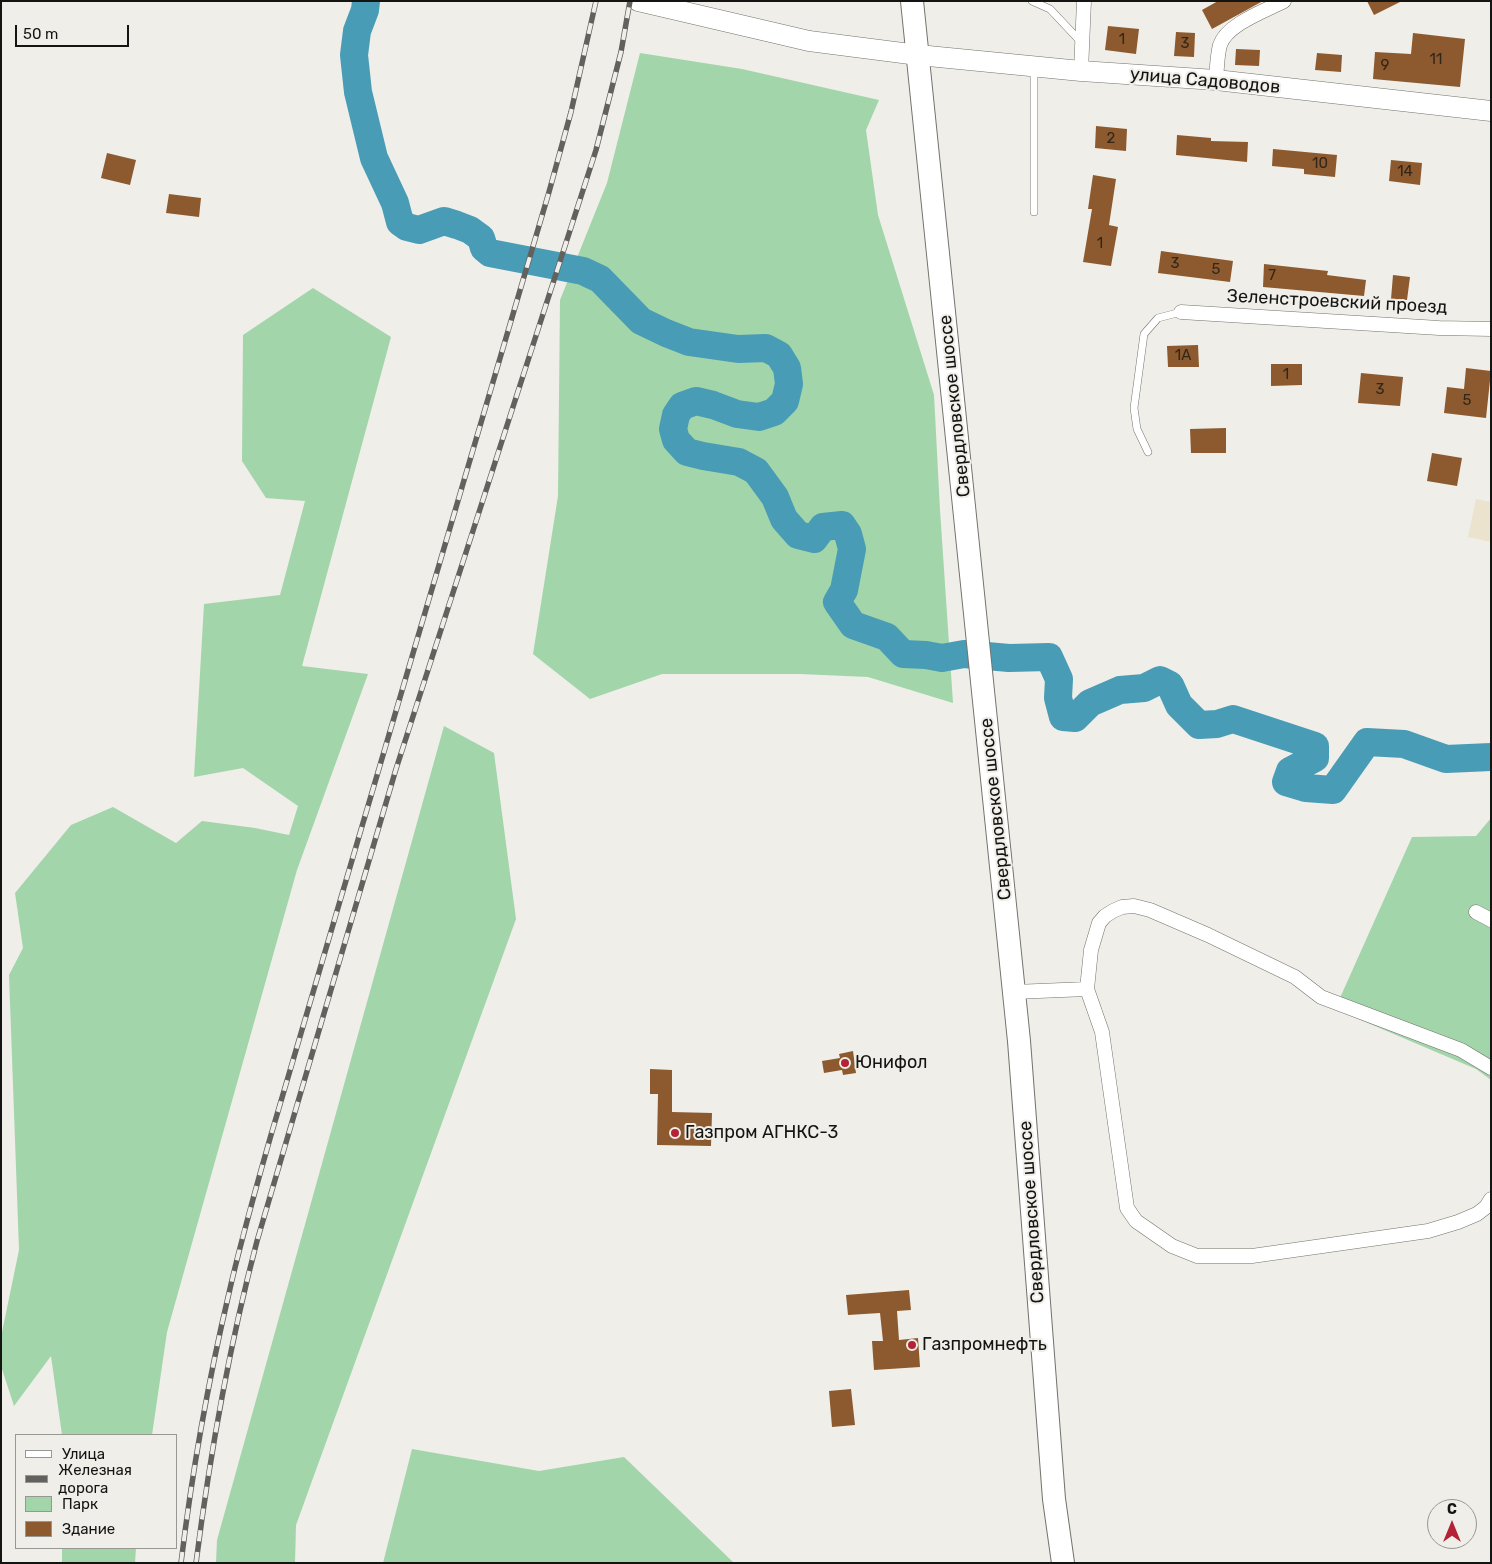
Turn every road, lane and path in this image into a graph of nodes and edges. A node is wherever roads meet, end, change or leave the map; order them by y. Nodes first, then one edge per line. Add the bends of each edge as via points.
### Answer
1 (638, 1) edge
2 (912, 1) edge
3 (1032, 1) edge
4 (1084, 1) edge
5 (1284, 1) edge
6 (1082, 43) junction
7 (918, 56) junction
8 (1034, 66) junction
9 (1081, 71) junction
10 (1216, 80) junction
11 (1491, 111) edge
12 (1034, 212) dead end
13 (1181, 312) joint
14 (1491, 329) edge
15 (1148, 452) dead end
16 (1476, 912) dead end
17 (1491, 920) edge
18 (1087, 989) junction
19 (1014, 992) junction
20 (1491, 1068) edge
21 (1491, 1199) edge
22 (1063, 1563) edge

1 - 7 main road, улица Садоводов via 809,41
2 - 7 main road, Свердловское шоссе
3 - 6 lane via 1050,9
4 - 6 street
5 - 10 street via 1226,34 1219,52
6 - 9 street
7 - 8 main road, улица Садоводов
7 - 19 main road, Свердловское шоссе
8 - 9 main road, улица Садоводов
8 - 12 lane
9 - 10 main road, улица Садоводов
10 - 11 main road, улица Садоводов
13 - 14 street, Зеленстроевский проезд
13 - 15 lane via 1158,318 1144,334 1134,408 1137,429
16 - 17 street
18 - 19 street
18 - 20 street via 1091,950 1100,923 1113,911 1134,906 1208,935 1295,978 1321,998 1461,1050
18 - 21 street via 1102,1032 1127,1208 1136,1222 1172,1246 1197,1256 1252,1256 1428,1231 1477,1214
19 - 22 main road, Свердловское шоссе via 1054,1499

